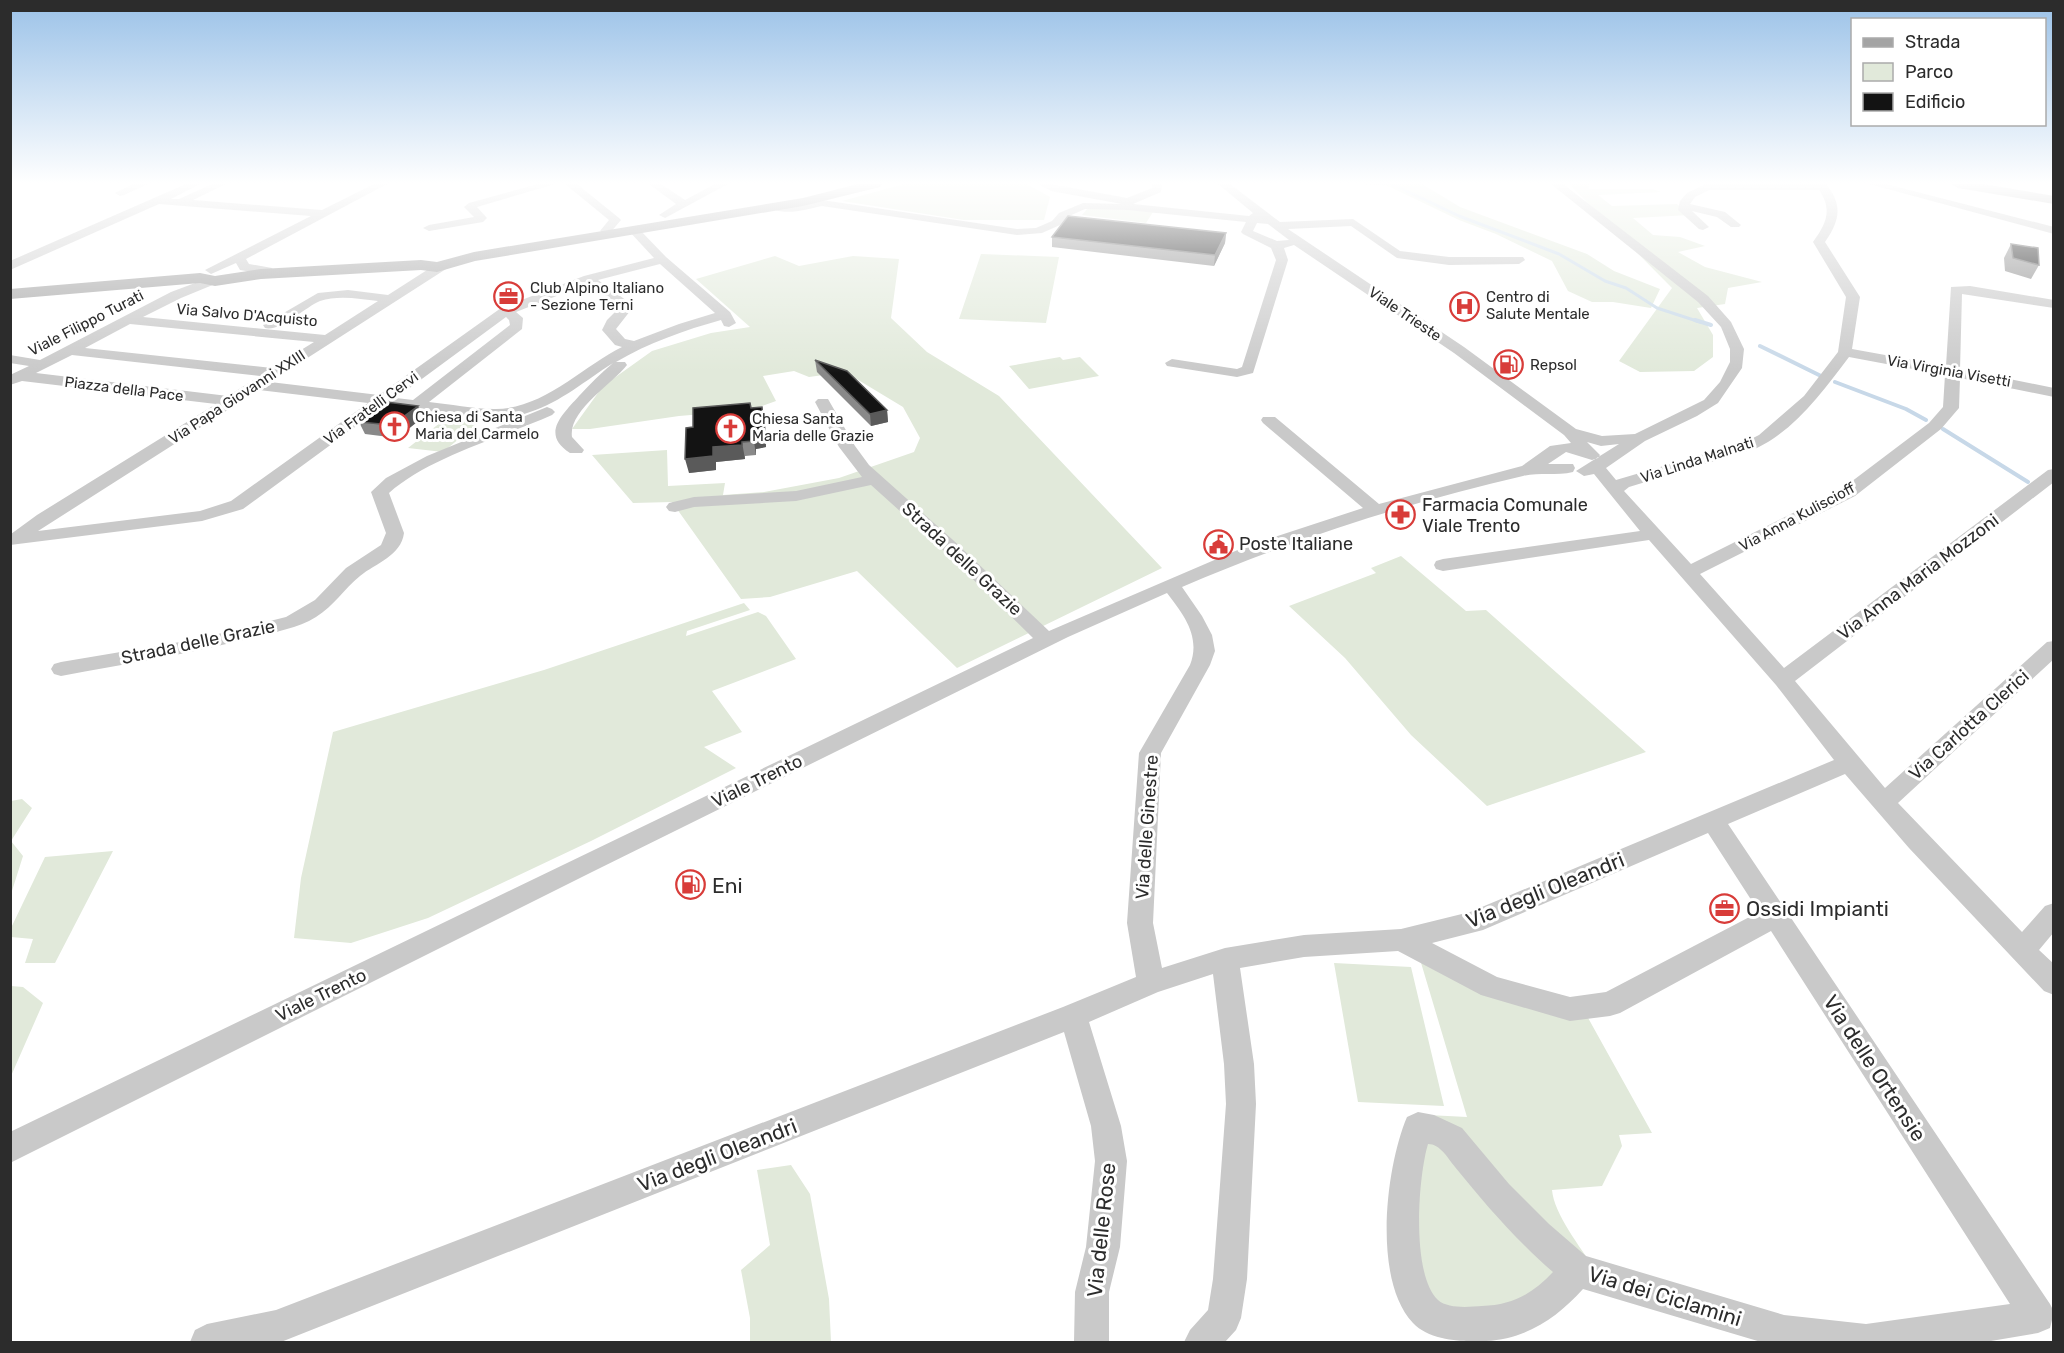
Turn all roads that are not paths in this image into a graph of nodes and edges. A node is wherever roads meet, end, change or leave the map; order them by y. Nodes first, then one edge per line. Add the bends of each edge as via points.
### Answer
1 (52, 247) edge
2 (270, 247) edge
3 (513, 247) edge
4 (533, 247) edge
5 (650, 247) edge
6 (1277, 247) edge
7 (1306, 247) edge
8 (1384, 247) edge
9 (1637, 247) edge
10 (1822, 247) edge
11 (48, 249) junction
12 (10, 250) edge
13 (662, 260) junction
14 (1519, 260) dead end
15 (434, 264) junction
16 (10, 266) edge
17 (240, 266) junction
18 (207, 275) junction
19 (588, 279) junction
20 (123, 286) junction
21 (18, 291) edge
22 (165, 294) junction
23 (391, 299) junction
24 (2054, 304) edge
25 (507, 311) junction
26 (725, 315) junction
27 (127, 320) junction
28 (270, 325) dead end
29 (327, 339) junction
30 (636, 346) junction
31 (69, 350) junction
32 (1845, 352) junction
33 (10, 359) edge
34 (34, 362) junction
35 (1172, 363) dead end
36 (1953, 372) junction
37 (274, 373) junction
38 (14, 377) edge
39 (604, 377) junction
40 (255, 385) junction
41 (2054, 393) edge
42 (381, 400) junction
43 (228, 401) junction
44 (823, 402) dead end
45 (415, 405) junction
46 (547, 412) junction
47 (494, 414) junction
48 (1269, 420) dead end
49 (1565, 428) junction
50 (1645, 435) junction
51 (576, 450) dead end
52 (1556, 452) junction
53 (1599, 468) junction
54 (1570, 469) junction
55 (1527, 470) junction
56 (2054, 474) edge
57 (875, 479) junction
58 (83, 496) junction
59 (675, 507) dead end
60 (1377, 510) junction
61 (63, 514) junction
62 (100, 529) junction
63 (1654, 534) junction
64 (14, 539) edge
65 (1443, 565) dead end
66 (1690, 572) junction
67 (1170, 585) junction
68 (1047, 640) junction
69 (2054, 647) edge
70 (61, 669) dead end
71 (1783, 680) junction
72 (1849, 763) junction
73 (1884, 802) junction
74 (1713, 821) junction
75 (2054, 914) edge
76 (1775, 916) junction
77 (1401, 940) junction
78 (2023, 950) junction
79 (1225, 959) junction
80 (1151, 983) junction
81 (2054, 983) edge
82 (1073, 1016) junction
83 (10, 1148) edge
84 (1577, 1270) junction
85 (2038, 1316) joint
86 (207, 1342) edge
87 (1092, 1342) edge
88 (1202, 1342) edge

1 - 11 street
2 - 17 street, Viale Filippo Turati
3 - 15 main road
4 - 15 main road
5 - 13 street
6 - 35 street via 1282,260 1248,370 1237,373
7 - 49 street, Viale Trieste via 1460,351
8 - 14 street via 1397,254 1449,261
9 - 50 street via 1703,299 1722,319 1735,341 1738,357 1733,374 1712,401
10 - 32 street, Via Linda Malnati via 1853,297
11 - 12 street
11 - 16 street
13 - 19 street, Via Fratelli Cervi
13 - 26 street
15 - 17 main road
15 - 17 main road via 268,271
15 - 23 street, Via Papa Giovanni XXIII
17 - 18 main road
17 - 18 street, Viale Filippo Turati
18 - 20 main road
18 - 21 main road
18 - 22 street, Viale Filippo Turati
18 - 27 street, Viale Filippo Turati
19 - 25 street, Via Fratelli Cervi
19 - 30 street via 627,306 609,330 620,342
20 - 21 main road
20 - 22 street, Viale Filippo Turati via 158,286 165,288
22 - 34 street, Viale Filippo Turati
23 - 28 street via 348,294 318,297
23 - 29 street, Via Papa Giovanni XXIII
24 - 36 street, Via Anna Kuliscioff via 1956,290
25 - 42 street, Via Fratelli Cervi
25 - 45 street, Via Fratelli Cervi via 516,318 517,326
26 - 30 street
26 - 39 street, Strada delle Grazie via 730,321 726,326 661,343
27 - 29 street, Via Salvo D'Acquisto
27 - 31 street, Viale Filippo Turati
29 - 37 street, Via Papa Giovanni XXIII
30 - 47 street via 529,408
31 - 37 street, Piazza della Pace
31 - 38 street, Viale Filippo Turati
32 - 36 street, Via Virginia Visetti
32 - 53 street, Via Linda Malnati via 1809,399 1765,438 1728,453 1623,483
33 - 34 street
34 - 38 street, Viale Filippo Turati
36 - 41 street, Via Virginia Visetti
36 - 66 street, Via Anna Kuliscioff via 1951,408 1884,468 1850,492
37 - 40 street, Via Papa Giovanni XXIII
38 - 43 street, Piazza della Pace
39 - 46 street, Strada delle Grazie
39 - 51 street, Strada delle Grazie via 566,420 564,438
40 - 42 street
40 - 43 street, Via Papa Giovanni XXIII
42 - 45 street
42 - 62 street, Via Fratelli Cervi via 237,505 202,516
43 - 58 street, Via Papa Giovanni XXIII
44 - 57 street, Strada delle Grazie via 847,447
45 - 47 street
46 - 47 street, Strada delle Grazie via 513,417
46 - 70 street, Strada delle Grazie via 387,484 380,492 395,533 388,549 352,572 309,613 293,621 198,645
48 - 60 street
49 - 50 street via 1607,442
49 - 52 street via 1564,440
49 - 53 street, Viale Trieste
50 - 53 street via 1622,447
52 - 53 street
52 - 54 street via 1554,461
52 - 55 street, Viale Trento
53 - 54 street
53 - 63 street, Viale Trieste
54 - 55 street, Viale Trento
55 - 60 street, Viale Trento
56 - 71 street, Via Anna Maria Mozzoni
57 - 59 street via 796,496 694,502
57 - 68 street, Strada delle Grazie
58 - 61 street, Via Papa Giovanni XXIII
58 - 64 street, Via Papa Giovanni XXIII
60 - 67 street, Viale Trento via 1253,550
61 - 62 street via 74,526
61 - 64 street, Via Papa Giovanni XXIII
62 - 64 street, Via Fratelli Cervi
63 - 65 street
63 - 66 street, Viale Trieste
66 - 71 street, Viale Trieste
67 - 68 street, Viale Trento
67 - 80 street, Via delle Ginestre via 1198,627 1205,651 1150,753 1140,923
68 - 83 street, Viale Trento
69 - 73 street, Via Carlotta Clerici
71 - 72 street, Viale Trieste
72 - 73 street, Viale Trieste
72 - 74 street, Via degli Oleandri
73 - 78 street, Viale Trieste
74 - 76 street, Via delle Ortensie
74 - 77 street, Via degli Oleandri via 1474,922
75 - 78 street
76 - 77 street via 1610,1004 1570,1009 1491,987
76 - 85 street, Via delle Ortensie
77 - 79 street, Via degli Oleandri via 1304,946
78 - 81 street, Viale Trieste
79 - 80 street, Via degli Oleandri
79 - 88 street via 1239,1064 1230,1279 1224,1318
80 - 82 street, Via degli Oleandri
82 - 86 street, Via degli Oleandri via 276,1327
82 - 87 street, Via delle Rose via 1106,1126 1111,1161 1103,1247 1092,1292
84 - 84 street, Via dei Ciclamini via 1498,1196 1451,1138 1418,1127 1408,1162 1402,1208 1405,1256 1413,1294 1425,1312 1450,1324 1506,1322 1534,1312 1552,1299
84 - 85 street, Via dei Ciclamini via 1784,1332 1866,1342

